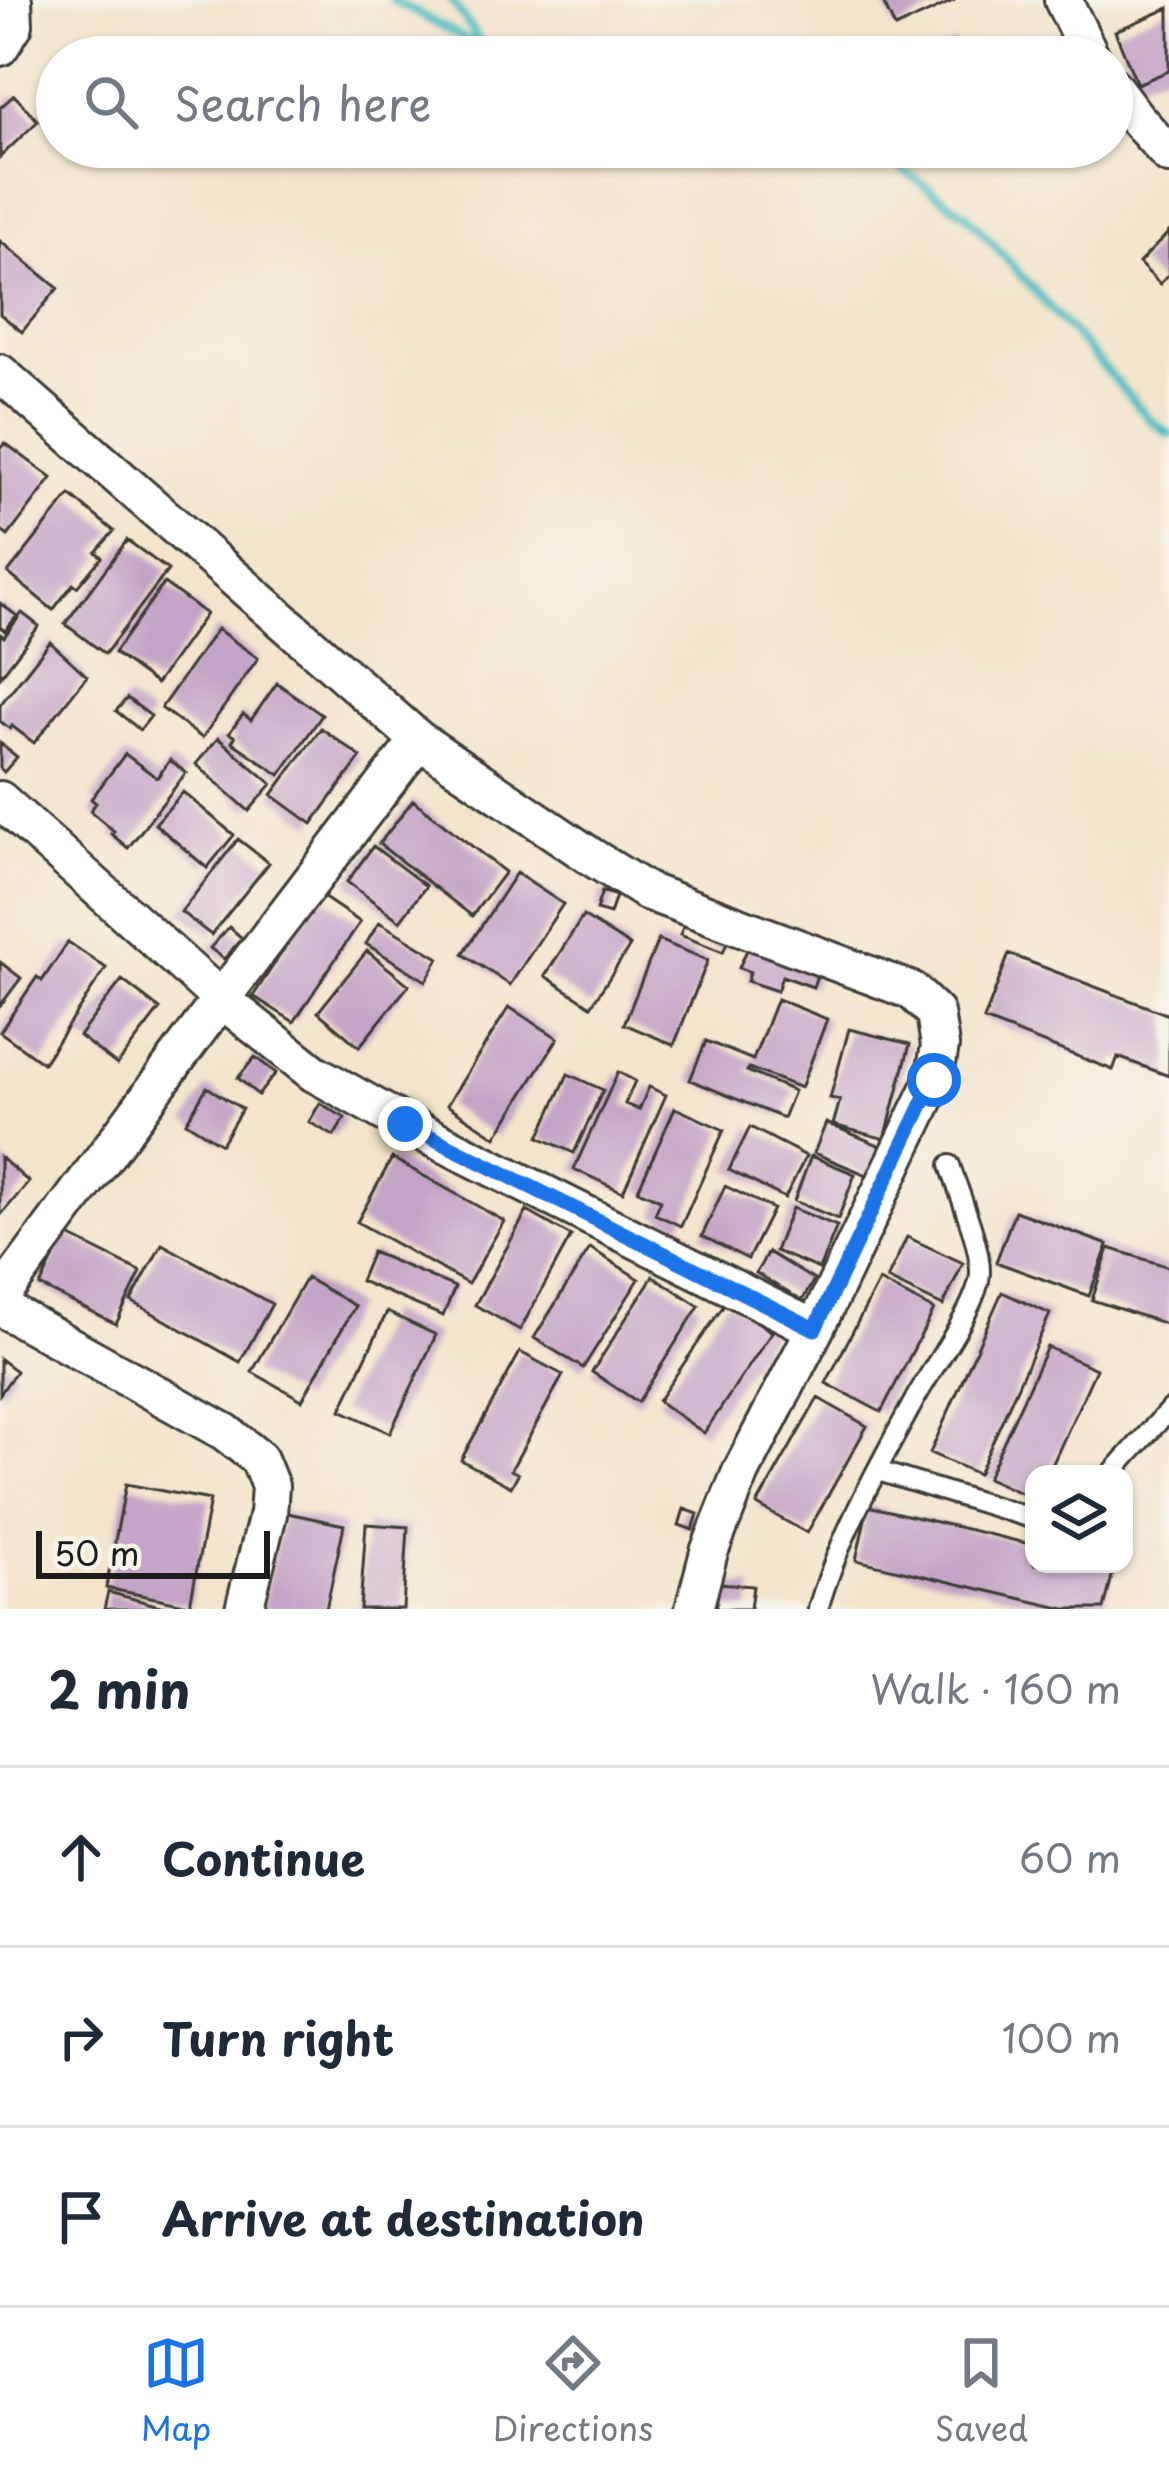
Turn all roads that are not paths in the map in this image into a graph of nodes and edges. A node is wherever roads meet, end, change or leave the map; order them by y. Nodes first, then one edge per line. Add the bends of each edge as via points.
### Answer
1 (13, 0) edge
2 (1063, 0) edge
3 (1081, 36) edge
4 (0, 47) edge
5 (1133, 114) edge
6 (1169, 155) edge
7 (0, 373) edge
8 (419, 740) junction
9 (0, 800) edge
10 (221, 999) junction
11 (950, 1165) dead end
12 (0, 1303) edge
13 (815, 1329) junction
14 (1169, 1410) edge
15 (1120, 1465) edge
16 (878, 1472) junction
17 (1025, 1516) edge
18 (244, 1609) edge
19 (694, 1609) edge
20 (818, 1609) edge

1 - 4 street via 14,25
2 - 3 street
5 - 6 street
7 - 8 street
8 - 10 street
8 - 13 street via 646,890 912,991 935,1013 934,1080
9 - 10 street
10 - 12 street
10 - 13 street via 314,1073 405,1124
11 - 16 lane via 981,1274
12 - 18 street via 260,1459 270,1486 268,1514
13 - 19 street via 741,1472
14 - 15 lane
16 - 17 lane
16 - 20 lane

